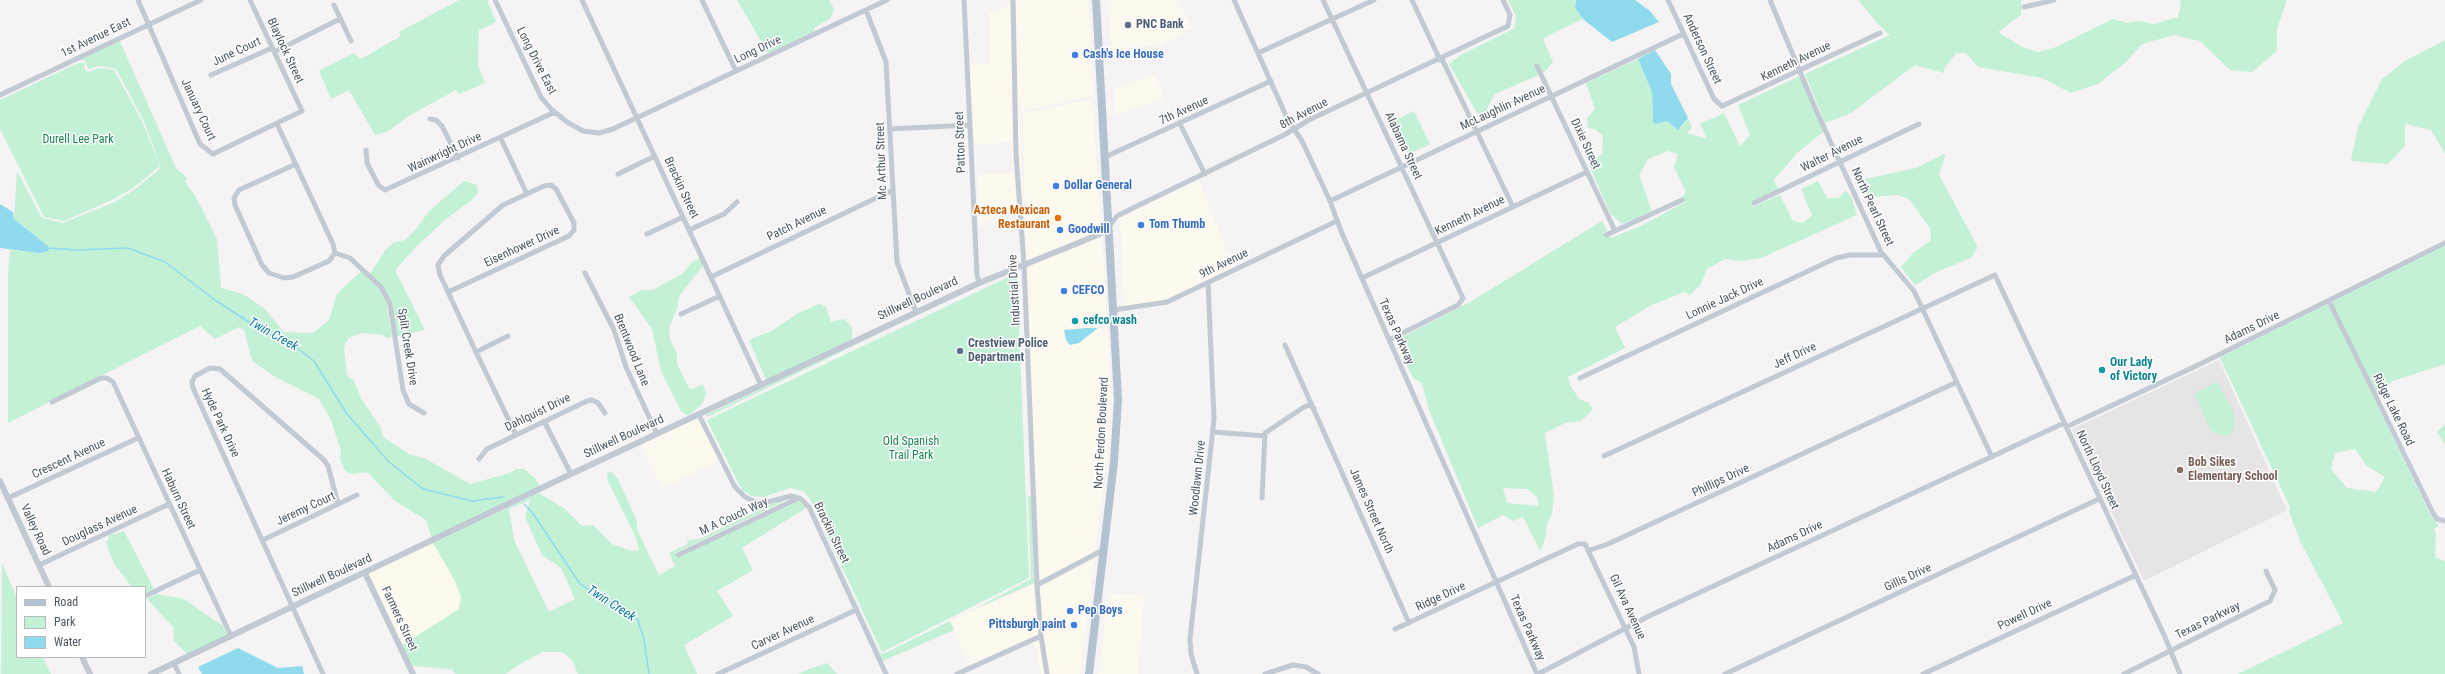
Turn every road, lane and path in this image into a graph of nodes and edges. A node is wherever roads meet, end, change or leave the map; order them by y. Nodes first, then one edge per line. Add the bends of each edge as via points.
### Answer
1 (138, 0) edge
2 (200, 0) edge
3 (250, 0) edge
4 (495, 0) edge
5 (582, 0) edge
6 (702, 0) edge
7 (887, 0) edge
8 (964, 0) edge
9 (1013, 0) edge
10 (1096, 0) edge
11 (1234, 0) edge
12 (1323, 0) edge
13 (1374, 0) edge
14 (1412, 0) edge
15 (1504, 0) edge
16 (1668, 0) edge
17 (1770, 0) edge
18 (2054, 0) edge
19 (877, 2) edge
20 (2035, 3) edge
21 (334, 5) dead end
22 (2024, 8) dead end
23 (866, 10) junction
24 (340, 19) junction
25 (1332, 19) junction
26 (149, 24) junction
27 (1880, 33) dead end
28 (1684, 34) junction
29 (351, 41) dead end
30 (273, 50) junction
31 (1258, 53) junction
32 (1441, 59) junction
33 (1537, 66) dead end
34 (736, 71) junction
35 (1801, 71) junction
36 (211, 75) dead end
37 (1271, 81) junction
38 (1367, 94) junction
39 (0, 95) edge
40 (1552, 96) junction
41 (1720, 106) joint
42 (302, 111) joint
43 (555, 112) junction
44 (637, 118) junction
45 (430, 119) dead end
46 (277, 124) junction
47 (1180, 124) junction
48 (1919, 124) dead end
49 (970, 125) junction
50 (890, 129) junction
51 (1294, 130) junction
52 (1477, 132) junction
53 (501, 139) junction
54 (366, 150) dead end
55 (655, 156) junction
56 (458, 158) junction
57 (1105, 158) junction
58 (1840, 162) junction
59 (296, 164) junction
60 (1402, 167) junction
61 (1587, 172) junction
62 (618, 174) dead end
63 (1205, 174) junction
64 (893, 190) junction
65 (527, 194) junction
66 (1682, 200) dead end
67 (1330, 201) junction
68 (737, 202) dead end
69 (1754, 203) dead end
70 (1513, 207) junction
71 (683, 217) junction
72 (1337, 221) junction
73 (1109, 226) junction
74 (689, 230) junction
75 (1615, 231) junction
76 (647, 234) dead end
77 (1606, 235) dead end
78 (1437, 243) junction
79 (2445, 243) edge
80 (335, 253) junction
81 (1883, 255) junction
82 (1024, 264) junction
83 (585, 273) dead end
84 (1996, 274) joint
85 (711, 277) junction
86 (1362, 278) junction
87 (979, 283) junction
88 (1208, 283) junction
89 (448, 292) junction
90 (720, 296) junction
91 (2329, 301) junction
92 (1922, 307) junction
93 (1114, 310) junction
94 (916, 312) junction
95 (681, 314) dead end
96 (508, 336) dead end
97 (1389, 340) junction
98 (1285, 345) dead end
99 (476, 352) junction
100 (1580, 378) dead end
101 (1957, 382) junction
102 (761, 385) junction
103 (52, 402) dead end
104 (1314, 408) junction
105 (424, 413) dead end
106 (605, 413) dead end
107 (699, 415) junction
108 (544, 421) junction
109 (2065, 425) junction
110 (1213, 432) junction
111 (657, 434) junction
112 (516, 435) junction
113 (1265, 436) junction
114 (138, 438) junction
115 (1604, 456) dead end
116 (1992, 457) junction
117 (479, 459) dead end
118 (571, 474) junction
119 (0, 481) edge
120 (357, 495) dead end
121 (8, 498) junction
122 (799, 498) junction
123 (1262, 498) dead end
124 (2099, 499) junction
125 (170, 504) junction
126 (338, 504) junction
127 (2445, 521) edge
128 (263, 540) junction
129 (1103, 550) junction
130 (1590, 550) junction
131 (678, 555) dead end
132 (39, 565) junction
133 (200, 570) junction
134 (2266, 571) dead end
135 (365, 573) junction
136 (2136, 575) junction
137 (1495, 582) junction
138 (1037, 585) junction
139 (49, 586) edge
140 (146, 596) edge
141 (292, 607) junction
142 (856, 610) junction
143 (1409, 623) junction
144 (1625, 627) junction
145 (1395, 629) dead end
146 (231, 636) junction
147 (1041, 636) junction
148 (2170, 651) junction
149 (82, 658) edge
150 (174, 663) junction
151 (90, 674) edge
152 (151, 674) edge
153 (179, 674) edge
154 (323, 674) edge
155 (413, 674) edge
156 (718, 674) edge
157 (886, 674) edge
158 (957, 674) edge
159 (1047, 674) edge
160 (1089, 674) edge
161 (1197, 674) edge
162 (1265, 674) edge
163 (1318, 674) edge
164 (1538, 674) edge
165 (1639, 674) edge
166 (1725, 674) edge
167 (1923, 674) edge
168 (2124, 674) edge
169 (2180, 674) edge

1 - 26 street
2 - 26 street, 1st Avenue East
3 - 30 street, Blaylock Street
4 - 43 street, Long Drive East via 538,92
5 - 44 street, Brackin Street
6 - 34 street
7 - 19 street, Long Drive
8 - 49 street, Patton Street
9 - 82 street, Industrial Drive via 1016,154
10 - 57 main road, North Ferdon Boulevard
11 - 31 street, Texas Parkway
12 - 25 street, Alabama Street
13 - 25 street
14 - 32 street
15 - 32 street, 8th Avenue via 1510,15 1510,23 1501,30
16 - 28 street, Anderson Street
17 - 35 street, North Pearl Street
18 - 20 street
19 - 23 street, Long Drive
20 - 22 street
21 - 24 street
23 - 34 street, Long Drive
23 - 50 street, Mc Arthur Street via 886,62
24 - 29 street
24 - 30 street, June Court
25 - 31 street
25 - 38 street, Alabama Street
26 - 39 street, 1st Avenue East
26 - 46 street, January Court via 200,144 206,151 212,154
27 - 35 street, Kenneth Avenue
28 - 40 street, McLaughlin Avenue
28 - 41 street, Anderson Street via 1714,99
30 - 36 street, June Court
30 - 42 street, Blaylock Street
31 - 37 street, Texas Parkway
32 - 38 street, 8th Avenue
32 - 52 street
33 - 40 street, Dixie Street
34 - 44 street, Long Drive
35 - 41 street, Kenneth Avenue via 1726,106
35 - 58 street, North Pearl Street
37 - 47 street, 7th Avenue
37 - 51 street, Texas Parkway
38 - 51 street, 8th Avenue via 1309,120
38 - 60 street, Alabama Street
40 - 52 street, McLaughlin Avenue
40 - 61 street, Dixie Street
42 - 46 street, January Court
43 - 44 street, Long Drive East via 574,126 593,133 608,131
43 - 53 street, Wainwright Drive
44 - 55 street, Brackin Street
45 - 56 street via 436,120 442,126
46 - 59 street
47 - 57 street, 7th Avenue
47 - 63 street
48 - 58 street, Walter Avenue
49 - 50 street
49 - 87 street, Patton Street
50 - 64 street, Mc Arthur Street
51 - 63 street, 8th Avenue
51 - 67 street, Texas Parkway via 1302,141
52 - 60 street, McLaughlin Avenue
52 - 70 street
53 - 56 street, Wainwright Drive
53 - 65 street
54 - 56 street, Wainwright Drive via 367,163 385,190
55 - 62 street
55 - 71 street, Brackin Street
57 - 73 main road, North Ferdon Boulevard
58 - 69 street, Walter Avenue
58 - 81 street, North Pearl Street
59 - 80 street
59 - 80 street via 239,190 234,198 234,205 262,265 269,273 284,278 293,277 329,261
60 - 67 street, McLaughlin Avenue
60 - 78 street, Alabama Street
61 - 70 street, Kenneth Avenue
61 - 75 street, Dixie Street
63 - 73 street, 8th Avenue via 1118,216
64 - 85 street, Patch Avenue
64 - 94 street, Mc Arthur Street via 897,262
65 - 89 street, Eisenhower Drive via 503,205 444,256 438,265
65 - 89 street, Eisenhower Drive via 551,185 556,189 574,223 574,230 569,236
66 - 75 street
67 - 72 street, Texas Parkway
68 - 74 street via 724,214
70 - 78 street, Kenneth Avenue
71 - 74 street, Brackin Street
71 - 76 street
72 - 86 street, Texas Parkway
72 - 88 street, 9th Avenue
73 - 82 street, Stillwell Boulevard via 1102,233
73 - 93 main road, North Ferdon Boulevard
74 - 85 street, Brackin Street
75 - 77 street
78 - 86 street, Kenneth Avenue
78 - 97 street, Alabama Street via 1462,295 1462,300 1458,305
79 - 91 street, Adams Drive
80 - 105 street, Split Creek Drive via 350,258 381,287 390,304 403,390 409,404
81 - 92 street, North Pearl Street via 1911,286
81 - 100 street, Lonnie Jack Drive via 1850,255 1836,258
82 - 87 street, Stillwell Boulevard
82 - 138 street, Industrial Drive
83 - 111 street, Brentwood Lane via 614,330 626,367
84 - 92 street, Jeff Drive
84 - 109 street, North Lloyd Street
85 - 90 street, Brackin Street
86 - 97 street, Texas Parkway
87 - 94 street, Stillwell Boulevard
88 - 93 street, 9th Avenue via 1161,304
88 - 110 street, Woodlawn Drive
89 - 99 street, Eisenhower Drive
90 - 95 street
90 - 102 street, Brackin Street
91 - 109 street, Adams Drive via 2184,372
91 - 127 street, Ridge Lake Road via 2432,513 2437,519
92 - 101 street, North Pearl Street
92 - 115 street, Jeff Drive
93 - 129 main road, North Ferdon Boulevard via 1118,400 1114,462
94 - 102 street, Stillwell Boulevard
96 - 99 street
97 - 137 street, Texas Parkway
98 - 104 street, James Street North
99 - 112 street, Eisenhower Drive
101 - 116 street, North Pearl Street
101 - 130 street, Phillips Drive via 1608,544
102 - 107 street, Stillwell Boulevard
103 - 114 street, Haburn Street via 101,378 107,378 113,382
104 - 113 street via 1304,406 1266,430
104 - 143 street, James Street North
106 - 108 street, Dahlquist Drive via 598,403 592,400
107 - 111 street, Stillwell Boulevard
107 - 122 street, Brackin Street via 735,487 745,497 764,503 788,496
108 - 112 street, Dahlquist Drive
108 - 118 street
109 - 116 street, Adams Drive
109 - 124 street, North Lloyd Street
110 - 113 street
110 - 161 street, Woodlawn Drive via 1190,639
111 - 118 street, Stillwell Boulevard
112 - 117 street, Dahlquist Drive via 487,448
113 - 123 street
114 - 121 street, Crescent Avenue
114 - 125 street, Haburn Street
116 - 144 street, Adams Drive
118 - 135 street, Stillwell Boulevard
119 - 121 street, Valley Road
120 - 126 street, Jeremy Court
121 - 132 street, Valley Road
122 - 131 street, M A Couch Way
122 - 142 street, Brackin Street via 809,507
124 - 136 street, North Lloyd Street
124 - 166 street, Gillis Drive
125 - 132 street, Douglass Avenue
125 - 133 street, Haburn Street
126 - 128 street, Jeremy Court
126 - 128 street, Hyde Park Drive via 324,460 220,369 214,367 203,372 193,378 193,388
128 - 141 street, Hyde Park Drive
129 - 138 street
129 - 160 main road, North Ferdon Boulevard
130 - 137 street via 1587,545 1578,544
130 - 144 street, Gil Ava Avenue
132 - 139 street, Valley Road
133 - 140 street
133 - 146 street, Haburn Street
134 - 148 street, Texas Parkway via 2275,590 2270,601
135 - 141 street, Stillwell Boulevard
135 - 155 street, Farmers Street
136 - 148 street, North Lloyd Street
136 - 167 street, Powell Drive
137 - 143 street, Ridge Drive
137 - 164 street, Texas Parkway
138 - 147 street, Industrial Drive
141 - 146 street, Stillwell Boulevard
141 - 154 street, Hyde Park Drive
142 - 156 street, Carver Avenue
142 - 157 street, Brackin Street
143 - 145 street, Ridge Drive
144 - 164 street, Adams Drive
144 - 165 street, Gil Ava Avenue via 1636,651
146 - 150 street, Stillwell Boulevard
147 - 158 street
147 - 159 street, Industrial Drive
148 - 168 street, Texas Parkway
148 - 169 street, North Lloyd Street
149 - 151 street
150 - 152 street, Stillwell Boulevard
150 - 153 street
162 - 163 street via 1293,665 1306,667

